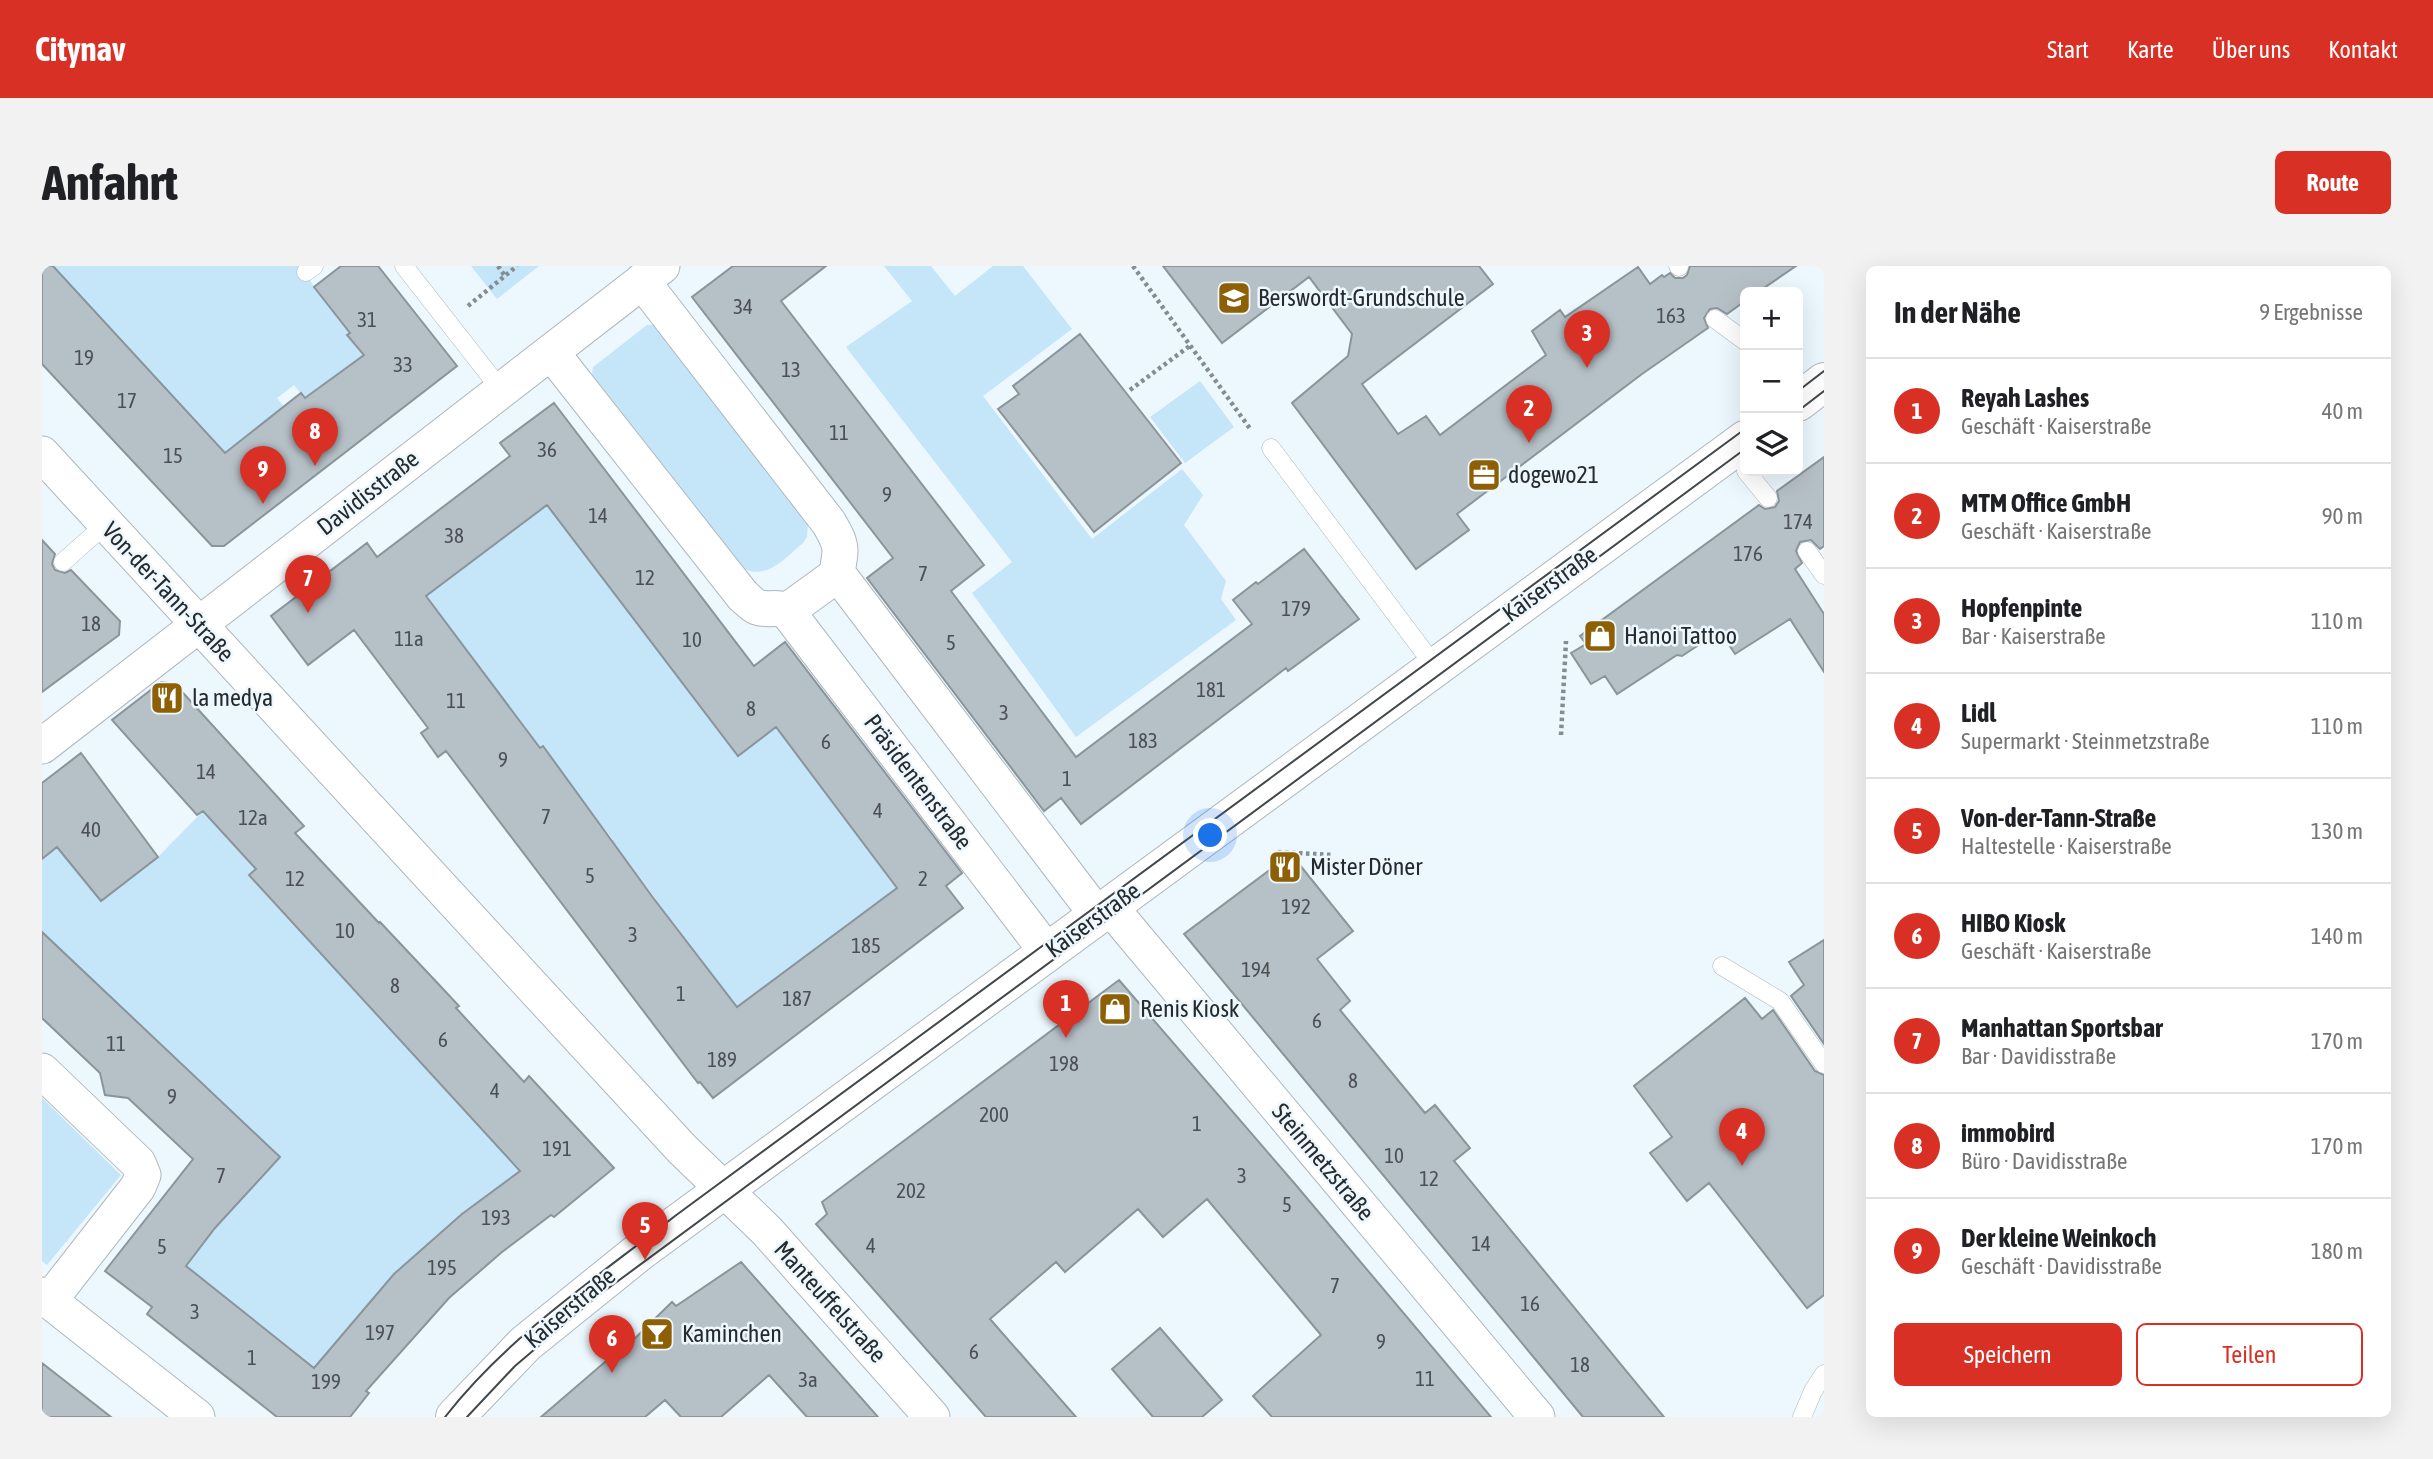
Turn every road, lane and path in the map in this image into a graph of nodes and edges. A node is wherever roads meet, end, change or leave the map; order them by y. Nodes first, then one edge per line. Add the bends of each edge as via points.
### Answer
1 (404, 266) edge
2 (498, 266) edge
3 (517, 266) edge
4 (1133, 266) edge
5 (652, 274) edge
6 (505, 276) junction
7 (1715, 319) dead end
8 (448, 322) junction
9 (1740, 337) edge
10 (1191, 345) junction
11 (551, 352) junction
12 (501, 390) junction
13 (1130, 390) dead end
14 (1250, 429) dead end
15 (1271, 448) dead end
16 (42, 454) edge
17 (1740, 459) edge
18 (1754, 476) edge
19 (1768, 498) dead end
20 (106, 524) junction
21 (1807, 551) dead end
22 (63, 562) dead end
23 (838, 575) junction
24 (1824, 575) edge
25 (787, 611) junction
26 (199, 625) junction
27 (1566, 641) dead end
28 (1436, 668) junction
29 (1561, 735) dead end
30 (42, 746) edge
31 (1278, 852) dead end
32 (1333, 855) dead end
33 (1104, 911) junction
34 (1048, 953) junction
35 (1722, 966) dead end
36 (1824, 1063) edge
37 (42, 1071) edge
38 (724, 1190) junction
39 (46, 1298) edge
40 (1824, 1374) edge
41 (197, 1417) edge
42 (455, 1417) edge
43 (932, 1417) edge
44 (1537, 1417) edge
45 (1801, 1417) edge

1 - 8 lane
2 - 6 path
3 - 6 path
4 - 10 path
5 - 11 street, Davidisstraße
5 - 23 street via 829,523 838,538
6 - 8 path
7 - 9 lane
8 - 12 lane
10 - 13 path
10 - 14 path
11 - 12 street, Davidisstraße
11 - 25 street via 743,596 757,607
12 - 26 street, Davidisstraße
15 - 28 lane
16 - 20 street, Von-der-Tann-Straße
17 - 28 main road, Kaiserstraße
18 - 19 lane
20 - 22 lane
20 - 26 street, Von-der-Tann-Straße
21 - 24 lane
23 - 25 street
23 - 33 street
25 - 34 street, Präsidentenstraße
26 - 30 street, Davidisstraße
26 - 38 street, Von-der-Tann-Straße
27 - 29 path
28 - 33 main road, Kaiserstraße
31 - 32 path
33 - 34 main road, Kaiserstraße
33 - 44 street, Steinmetzstraße
34 - 38 main road, Kaiserstraße
35 - 36 lane via 1780,1001
37 - 39 street via 138,1163 143,1175 138,1187
38 - 42 main road, Kaiserstraße via 525,1344
38 - 43 street, Manteuffelstraße via 767,1231
39 - 41 street
40 - 45 lane

